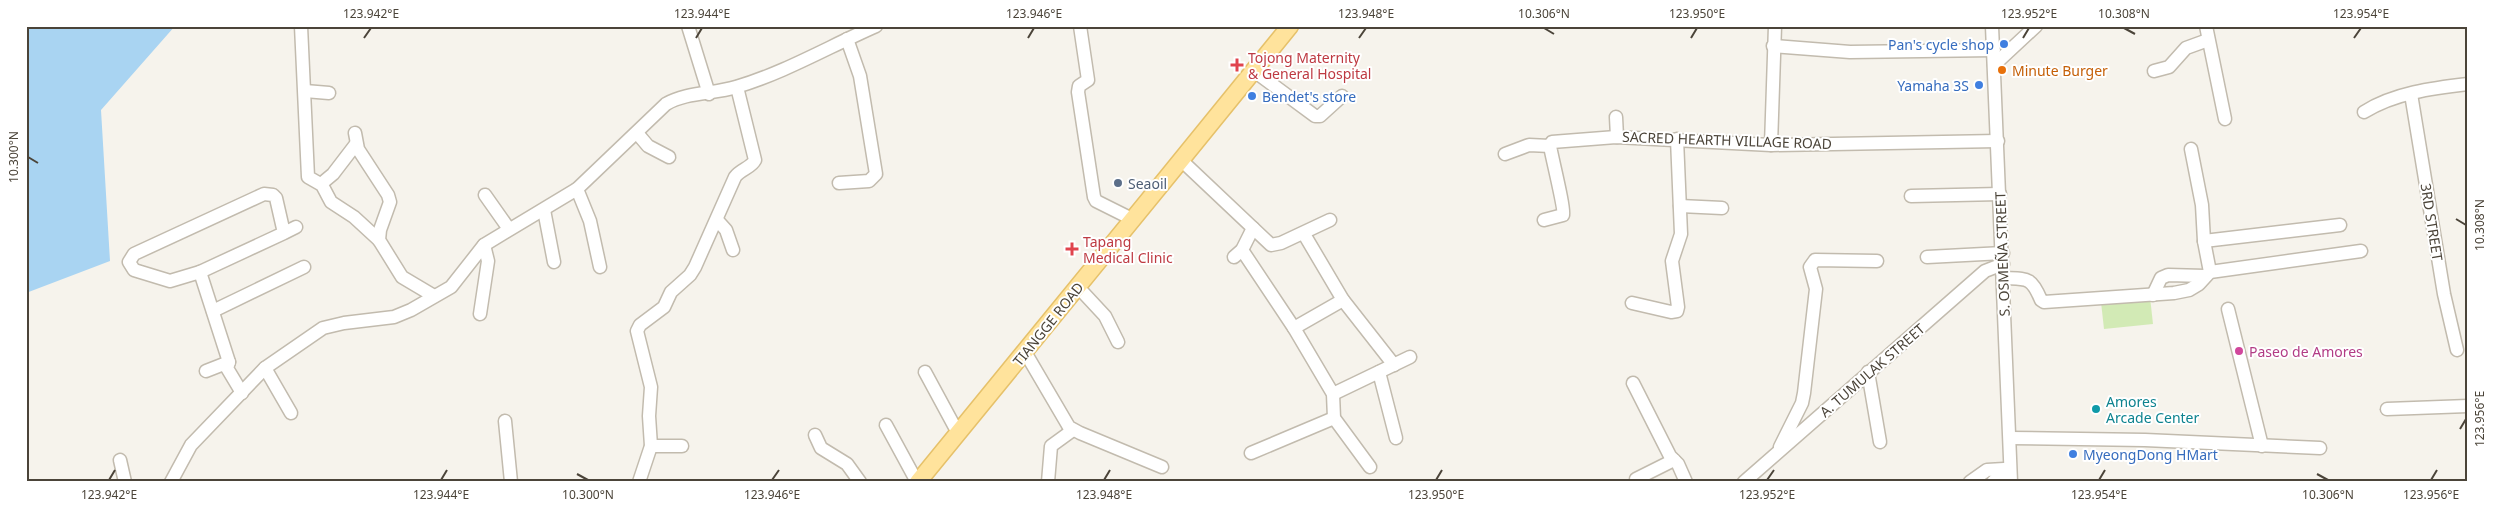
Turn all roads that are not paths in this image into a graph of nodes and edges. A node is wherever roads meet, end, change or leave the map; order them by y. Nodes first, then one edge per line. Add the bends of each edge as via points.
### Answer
1 (302, 26) edge
2 (688, 26) edge
3 (876, 26) edge
4 (1080, 26) edge
5 (1290, 26) edge
6 (1775, 26) edge
7 (1992, 26) edge
8 (2036, 26) edge
9 (2206, 26) edge
10 (846, 39) junction
11 (2208, 40) junction
12 (1773, 46) junction
13 (1994, 50) junction
14 (1994, 64) junction
15 (1254, 71) junction
16 (2154, 71) dead end
17 (738, 87) junction
18 (2467, 87) edge
19 (305, 91) junction
20 (329, 93) dead end
21 (709, 94) junction
22 (2412, 94) junction
23 (1342, 96) dead end
24 (2364, 112) dead end
25 (1616, 117) dead end
26 (2225, 119) dead end
27 (637, 133) junction
28 (1617, 138) junction
29 (1677, 139) junction
30 (1998, 141) junction
31 (1771, 145) junction
32 (1550, 146) junction
33 (2191, 149) dead end
34 (1505, 154) dead end
35 (669, 157) dead end
36 (1181, 160) junction
37 (839, 183) dead end
38 (321, 184) junction
39 (577, 189) junction
40 (2000, 194) junction
41 (485, 195) dead end
42 (1911, 196) dead end
43 (1680, 206) junction
44 (1722, 208) dead end
45 (544, 210) junction
46 (1132, 219) junction
47 (717, 220) junction
48 (1330, 220) dead end
49 (1544, 220) dead end
50 (2340, 225) dead end
51 (296, 227) dead end
52 (1253, 228) junction
53 (509, 229) junction
54 (284, 233) junction
55 (1304, 234) junction
56 (379, 240) junction
57 (2204, 241) junction
58 (484, 245) junction
59 (732, 250) dead end
60 (2361, 251) dead end
61 (1927, 257) dead end
62 (2003, 259) junction
63 (1877, 261) dead end
64 (554, 262) dead end
65 (304, 267) dead end
66 (600, 267) dead end
67 (200, 272) junction
68 (2208, 274) junction
69 (2003, 278) junction
70 (1078, 287) junction
71 (2153, 295) junction
72 (434, 296) junction
73 (1343, 300) junction
74 (1632, 303) dead end
75 (2228, 309) dead end
76 (212, 311) junction
77 (480, 314) dead end
78 (1294, 328) junction
79 (1118, 342) dead end
80 (2457, 350) dead end
81 (1025, 352) junction
82 (1410, 357) dead end
83 (229, 362) junction
84 (1394, 364) junction
85 (265, 368) junction
86 (206, 371) dead end
87 (925, 372) dead end
88 (1379, 372) junction
89 (1868, 372) junction
90 (1633, 383) dead end
91 (242, 392) junction
92 (1332, 394) junction
93 (2468, 406) edge
94 (2387, 409) dead end
95 (291, 413) dead end
96 (1334, 418) junction
97 (505, 420) dead end
98 (886, 425) dead end
99 (1073, 430) junction
100 (958, 433) junction
101 (815, 435) dead end
102 (1396, 438) dead end
103 (2010, 438) junction
104 (1880, 442) dead end
105 (651, 446) junction
106 (682, 446) dead end
107 (2262, 446) junction
108 (2320, 448) dead end
109 (1251, 453) dead end
110 (1775, 455) junction
111 (120, 460) dead end
112 (1674, 460) junction
113 (1162, 467) dead end
114 (1370, 467) dead end
115 (2007, 468) junction
116 (1636, 479) dead end
117 (125, 482) edge
118 (171, 482) edge
119 (511, 482) edge
120 (639, 482) edge
121 (860, 482) edge
122 (918, 482) edge
123 (1048, 482) edge
124 (1686, 482) edge
125 (1744, 482) edge
126 (1970, 482) edge
127 (1993, 482) edge
128 (2011, 482) edge

1 - 19 street
2 - 21 street
3 - 10 street
4 - 46 street via 1088,80 1079,86 1078,92 1094,197
5 - 15 main road, TIANGGE ROAD
6 - 12 street
7 - 13 street, S. OSMEÑA STREET
8 - 14 street
9 - 11 street
10 - 17 street
10 - 37 street via 860,76 876,174 869,181
11 - 16 street via 2186,48 2169,67
11 - 26 street
12 - 13 street via 1850,52
12 - 31 street
13 - 14 street, S. OSMEÑA STREET
14 - 30 street, S. OSMEÑA STREET
15 - 23 street via 1315,116 1320,116
15 - 36 main road, TIANGGE ROAD
17 - 21 street
17 - 47 street via 755,160 736,177
18 - 22 street
19 - 20 street
19 - 38 street via 306,172 310,179
21 - 27 street via 674,99
22 - 24 street via 2378,103
22 - 80 street, 3RD STREET via 2444,294
25 - 28 street
27 - 35 street via 648,146
27 - 39 street
28 - 29 street, SACRED HEARTH VILLAGE ROAD
28 - 32 street, SACRED HEARTH VILLAGE ROAD via 1552,142
29 - 31 street, SACRED HEARTH VILLAGE ROAD
29 - 43 street
30 - 31 street, SACRED HEARTH VILLAGE ROAD
30 - 40 street, S. OSMEÑA STREET
32 - 34 street, SACRED HEARTH VILLAGE ROAD via 1529,146
32 - 49 street via 1564,212
33 - 57 street via 2202,205
36 - 46 main road, TIANGGE ROAD
36 - 52 street
38 - 56 street via 331,202 354,217
38 - 56 street via 333,174 355,138 390,202
39 - 45 street
39 - 66 street via 590,220
40 - 42 street
40 - 62 street, S. OSMEÑA STREET
41 - 53 street
43 - 44 street
43 - 74 street via 1681,234 1672,262 1678,307 1671,312
45 - 53 street
45 - 64 street
46 - 70 main road, TIANGGE ROAD
47 - 59 street via 726,230
47 - 105 street via 690,275 671,292 664,307 637,331 652,387 649,416
48 - 55 street
50 - 57 street
51 - 54 street
52 - 55 street via 1274,246
52 - 78 street via 1238,254
53 - 58 street
54 - 67 street
54 - 67 street via 276,198 264,194 134,254 129,262 134,270 165,281
55 - 73 street
56 - 72 street via 402,277
57 - 68 street
58 - 72 street via 451,287
58 - 77 street via 488,262
60 - 68 street
61 - 62 street
62 - 69 street, S. OSMEÑA STREET
62 - 89 street, A. TUMULAK STREET
63 - 110 street via 1812,262 1810,269 1816,289 1803,398
65 - 76 street
67 - 76 street
68 - 71 street via 2189,290
68 - 71 street via 2168,275 2161,278
69 - 71 street via 2034,283 2044,302
69 - 103 street, S. OSMEÑA STREET
70 - 79 street via 1105,316
70 - 81 main road, TIANGGE ROAD
72 - 85 street via 394,317 344,322 323,328
73 - 78 street
73 - 84 street
75 - 107 street
76 - 83 street
78 - 92 street
81 - 99 street
81 - 100 main road, TIANGGE ROAD
82 - 84 street
83 - 86 street
83 - 91 street via 234,366 235,380
84 - 88 street
85 - 91 street
85 - 95 street
87 - 100 street
88 - 92 street
88 - 102 street
89 - 104 street
89 - 110 street, A. TUMULAK STREET
90 - 112 street
91 - 118 street via 191,445
92 - 96 street
93 - 94 street
96 - 109 street
96 - 114 street
97 - 119 street
98 - 122 street
99 - 113 street
99 - 123 street via 1051,446
100 - 122 main road, TIANGGE ROAD
101 - 121 street via 821,448 847,464
103 - 107 street
103 - 115 street, S. OSMEÑA STREET
105 - 106 street
105 - 120 street
107 - 108 street
110 - 125 street, A. TUMULAK STREET
111 - 117 street
112 - 116 street
112 - 124 street
115 - 126 street via 1987,470
115 - 127 street
115 - 128 street, S. OSMEÑA STREET

